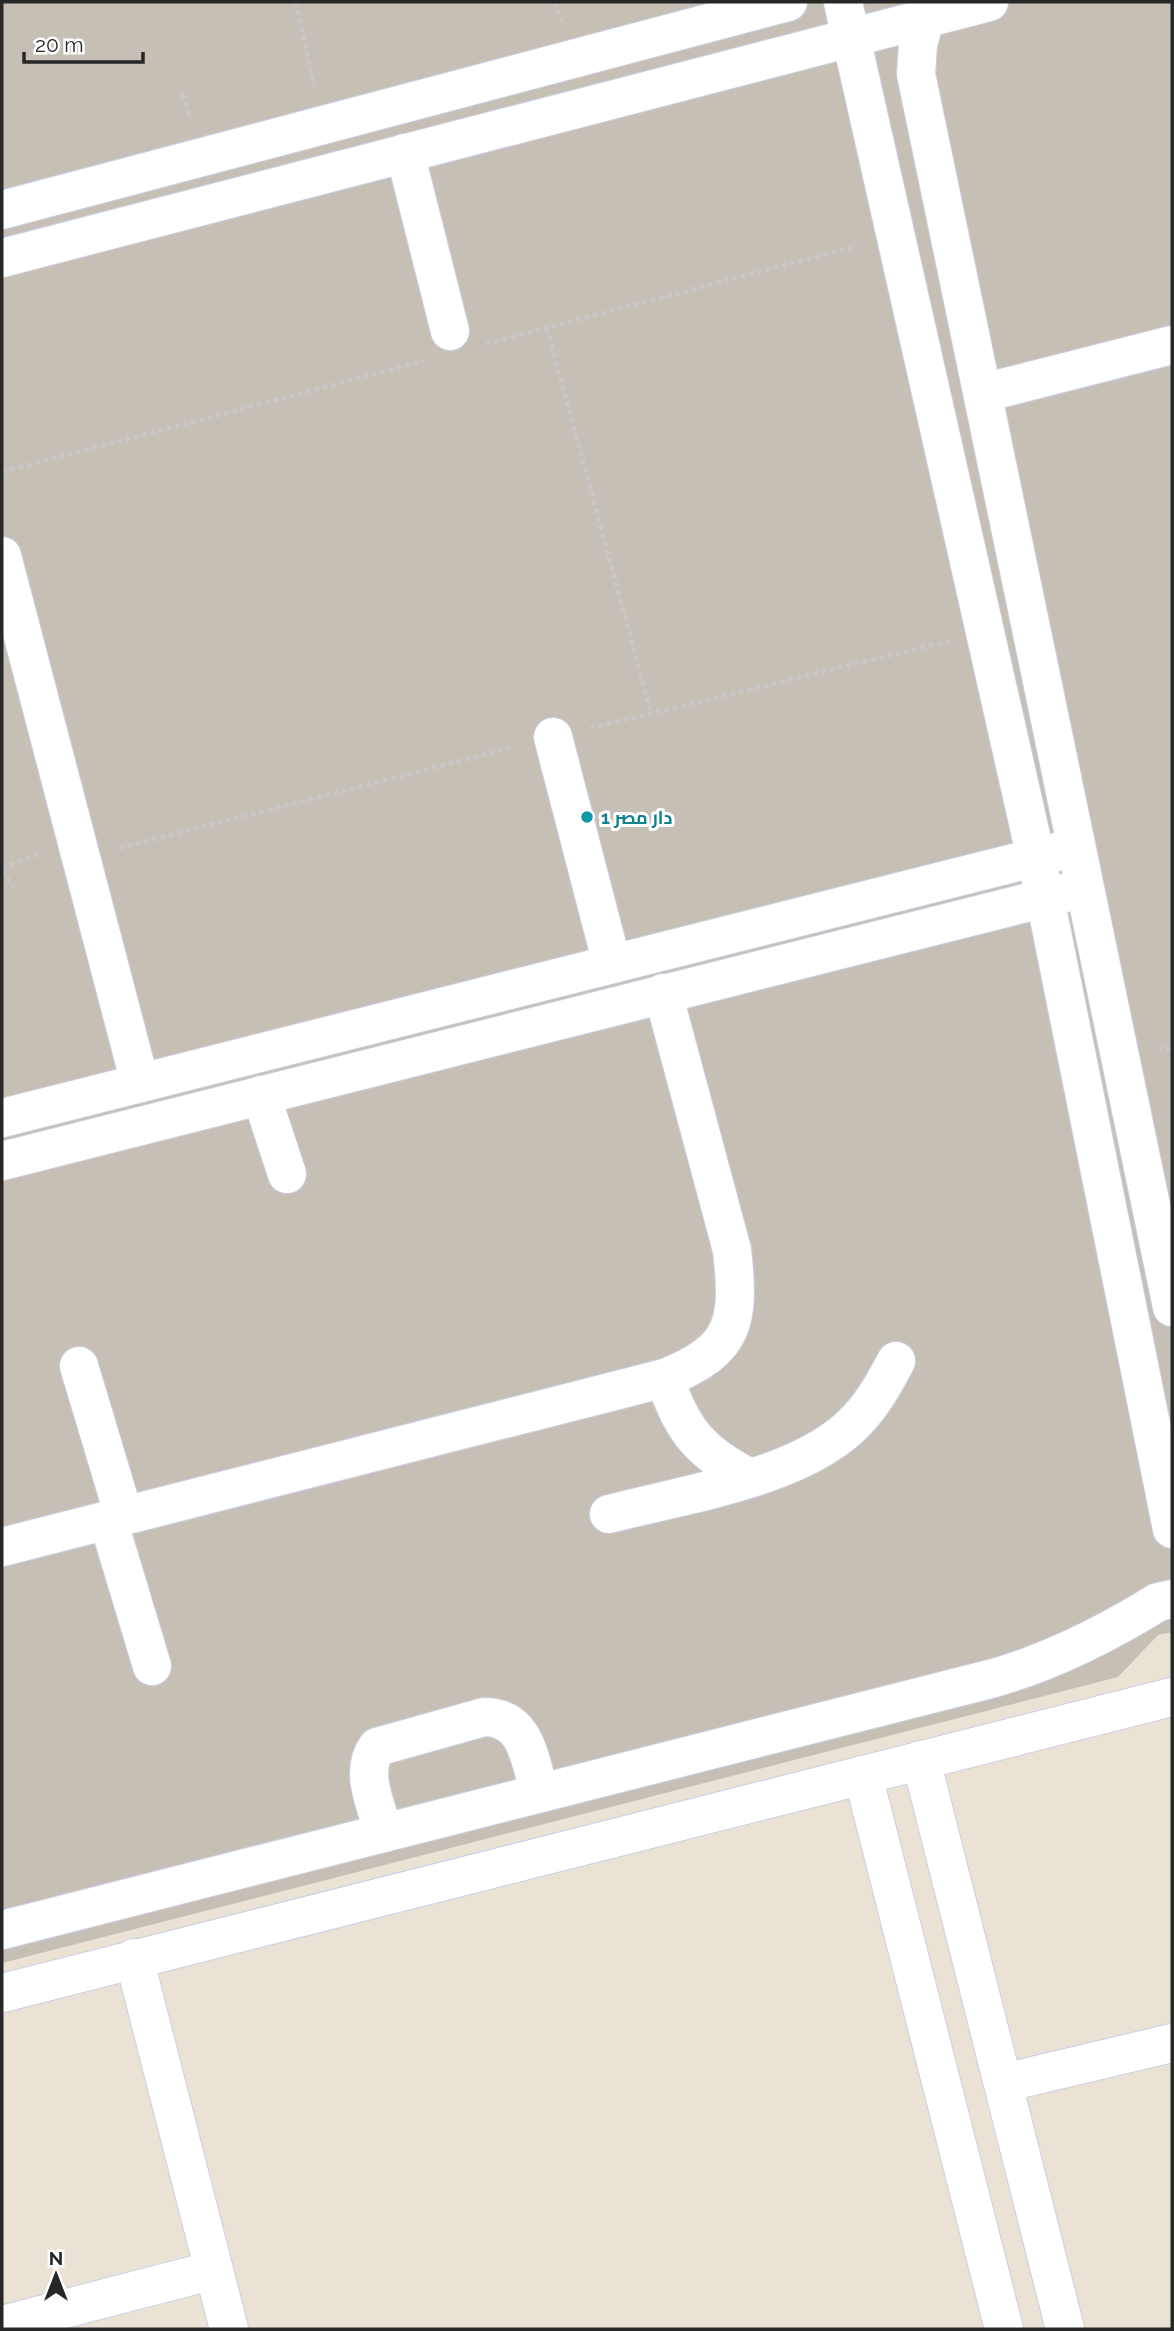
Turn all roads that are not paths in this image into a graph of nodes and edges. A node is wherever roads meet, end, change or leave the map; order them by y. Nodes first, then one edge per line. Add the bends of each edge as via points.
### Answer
1 (788, 2) edge
2 (843, 2) edge
3 (989, 2) edge
4 (927, 10) edge
5 (692, 14) edge
6 (852, 38) junction
7 (405, 153) junction
8 (2, 210) edge
9 (2, 258) edge
10 (450, 331) dead end
11 (1172, 345) edge
12 (983, 393) junction
13 (2, 556) edge
14 (553, 737) dead end
15 (1077, 847) junction
16 (1036, 857) junction
17 (1085, 888) junction
18 (1045, 898) junction
19 (612, 964) junction
20 (663, 993) junction
21 (140, 1083) junction
22 (261, 1095) junction
23 (2, 1118) edge
24 (2, 1161) edge
25 (287, 1174) dead end
26 (1168, 1258) edge
27 (1172, 1307) edge
28 (896, 1361) dead end
29 (79, 1366) dead end
30 (665, 1378) junction
31 (750, 1478) junction
32 (609, 1514) dead end
33 (116, 1518) junction
34 (1172, 1528) edge
35 (2, 1547) edge
36 (1172, 1599) edge
37 (152, 1666) dead end
38 (1172, 1697) edge
39 (921, 1760) junction
40 (863, 1775) junction
41 (540, 1793) junction
42 (384, 1833) junction
43 (2, 1930) edge
44 (134, 1958) junction
45 (2, 1993) edge
46 (1172, 2043) edge
47 (1003, 2083) junction
48 (214, 2270) junction
49 (2, 2326) edge
50 (229, 2329) edge
51 (1004, 2329) edge
52 (1065, 2329) edge

1 - 5 street
2 - 6 street
3 - 4 street
4 - 6 street
4 - 12 street via 916,74
5 - 8 street via 321,124
6 - 7 street
6 - 16 street
7 - 9 street
7 - 10 street
11 - 12 street
12 - 15 street
13 - 21 street
14 - 19 street
15 - 16 street
15 - 17 street
16 - 18 street
16 - 19 street
17 - 18 street
17 - 26 street
18 - 20 street
18 - 34 street
19 - 21 street
20 - 22 street
20 - 30 street via 732,1250 736,1283 735,1315 719,1345 695,1366
21 - 23 street
22 - 24 street
22 - 25 street
26 - 27 street
28 - 31 street via 857,1421 829,1444 798,1462
29 - 33 street
30 - 31 street via 675,1410 694,1439 719,1462
30 - 33 street
31 - 32 street
33 - 35 street
33 - 37 street
36 - 41 street via 1037,1665
38 - 39 street
39 - 40 street
39 - 47 street
40 - 44 street
40 - 51 street
41 - 42 street
41 - 42 street via 521,1734 511,1723 498,1717 470,1720 377,1747 367,1771
42 - 43 street
44 - 45 street
44 - 48 street
46 - 47 street
47 - 52 street
48 - 49 street
48 - 50 street

